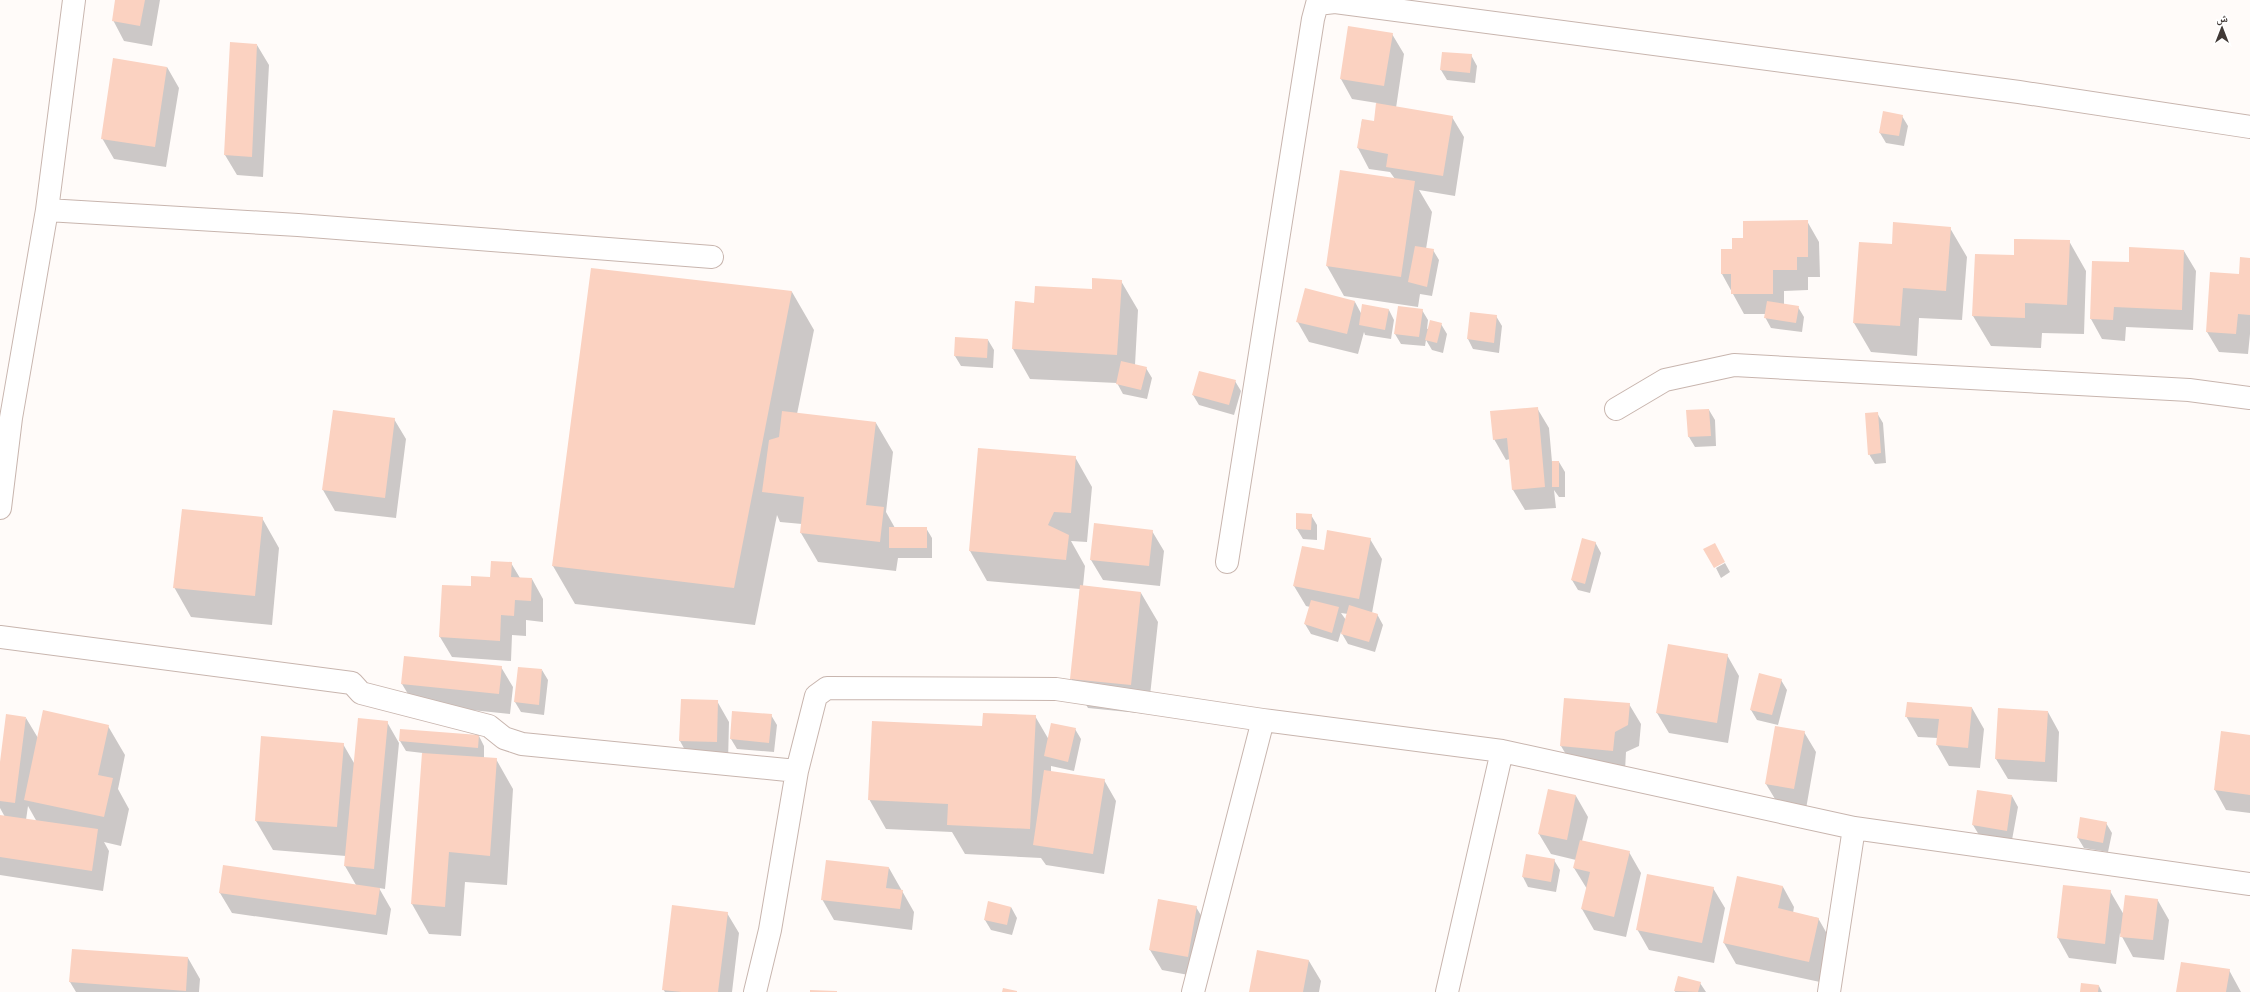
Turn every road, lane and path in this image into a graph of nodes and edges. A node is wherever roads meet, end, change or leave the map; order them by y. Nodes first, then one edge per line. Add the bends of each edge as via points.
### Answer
1 (74, 0) edge
2 (2250, 127) edge
3 (47, 210) junction
4 (712, 257) dead end
5 (2250, 398) edge
6 (1616, 409) dead end
7 (0, 508) edge
8 (1227, 562) dead end
9 (0, 637) edge
10 (1263, 720) junction
11 (1502, 751) junction
12 (797, 771) junction
13 (1854, 828) junction
14 (2250, 884) edge
15 (755, 992) edge
16 (1193, 992) edge
17 (1446, 992) edge
18 (1829, 992) edge

1 - 3 street
2 - 8 street via 2011,91 1343,2 1317,4
3 - 4 street via 298,225
3 - 7 street via 11,418
5 - 6 street via 2181,389 1734,365 1665,380
9 - 12 street via 352,683 361,693 489,726 504,738 522,744
10 - 11 street
10 - 12 street via 1056,689 828,688 816,696
10 - 16 street
11 - 13 street
11 - 17 street
12 - 15 street via 770,930
13 - 14 street
13 - 18 street

